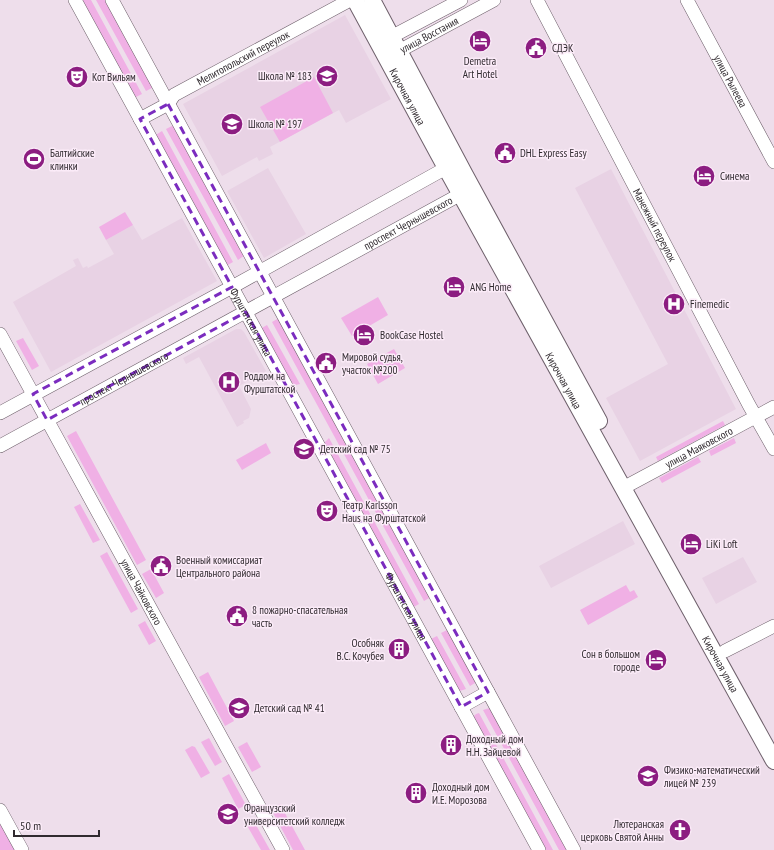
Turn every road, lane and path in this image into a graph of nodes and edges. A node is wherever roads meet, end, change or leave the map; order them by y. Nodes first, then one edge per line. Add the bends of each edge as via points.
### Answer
1 (75, 0) edge
2 (112, 0) edge
3 (350, 0) edge
4 (355, 0) edge
5 (372, 0) edge
6 (461, 0) edge
7 (494, 0) edge
8 (537, 0) edge
9 (688, 0) edge
10 (395, 44) junction
11 (382, 51) junction
12 (168, 104) junction
13 (140, 119) junction
14 (774, 162) edge
15 (446, 168) junction
16 (465, 175) junction
17 (461, 194) junction
18 (259, 272) junction
19 (232, 287) junction
20 (273, 297) junction
21 (246, 312) junction
22 (0, 334) edge
23 (33, 394) junction
24 (774, 407) edge
25 (0, 412) edge
26 (756, 416) junction
27 (47, 420) junction
28 (0, 446) edge
29 (774, 449) edge
30 (628, 485) junction
31 (774, 626) edge
32 (725, 651) junction
33 (488, 692) junction
34 (461, 707) junction
35 (774, 742) edge
36 (774, 761) edge
37 (0, 810) edge
38 (22, 850) edge
39 (283, 850) edge
40 (539, 850) edge
41 (574, 850) edge

1 - 13 street, Фурштатская улица
2 - 12 street
3 - 12 street, Мелитопольский переулок via 174,95
4 - 11 main road, Кирочная улица
5 - 10 main road, Кирочная улица
6 - 10 street, улица Восстания
7 - 10 street, улица Восстания
8 - 26 street, Манежный переулок
9 - 14 street, улица Рылеева
10 - 11 street, улица Восстания
10 - 16 main road, Кирочная улица
11 - 15 main road, Кирочная улица
12 - 13 street, Мелитопольский переулок
12 - 18 street
13 - 19 street, Фурштатская улица
15 - 16 street
15 - 17 main road, Кирочная улица
15 - 18 street
16 - 17 street, проспект Чернышевского
16 - 30 main road, Кирочная улица
17 - 20 street, проспект Чернышевского
17 - 30 main road, Кирочная улица
18 - 19 street
18 - 20 street
19 - 21 street, Фурштатская улица
19 - 23 street
20 - 21 street, проспект Чернышевского
20 - 33 street
21 - 27 street, проспект Чернышевского
21 - 34 street, Фурштатская улица
22 - 23 street, улица Чайковского
23 - 25 street
23 - 27 street, улица Чайковского
24 - 26 street, улица Маяковского
26 - 29 street, Манежный переулок
26 - 30 street, улица Маяковского
27 - 28 street, проспект Чернышевского
27 - 39 street, улица Чайковского
30 - 32 main road, Кирочная улица
30 - 36 main road, Кирочная улица
31 - 32 street
32 - 35 main road, Кирочная улица
33 - 34 street
33 - 41 street
34 - 40 street, Фурштатская улица
37 - 38 street

